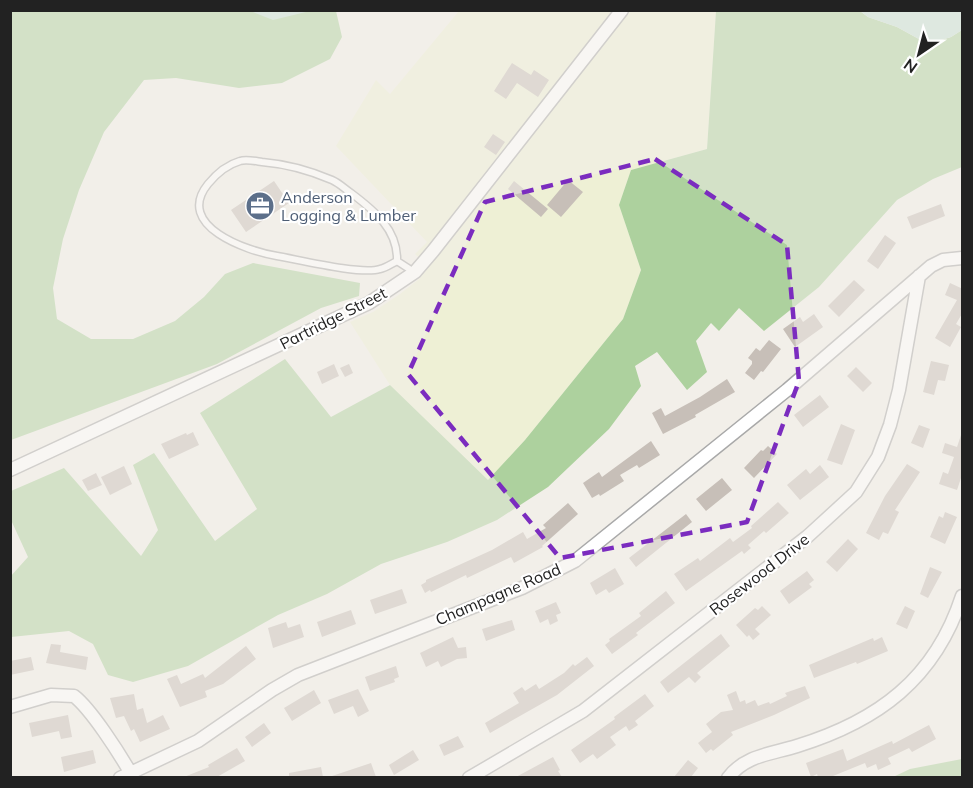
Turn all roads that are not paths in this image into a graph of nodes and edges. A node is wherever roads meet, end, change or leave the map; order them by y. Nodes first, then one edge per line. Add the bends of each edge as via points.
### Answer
1 (622, 10) edge
2 (963, 258) edge
3 (397, 261) junction
4 (414, 272) junction
5 (919, 276) junction
6 (10, 470) edge
7 (963, 596) edge
8 (10, 707) edge
9 (125, 775) edge
10 (469, 777) edge
11 (728, 777) edge

1 - 4 street, Partridge Street
2 - 5 street, Champagne Road via 938,262
3 - 3 lane via 393,236 384,221 361,201 335,181 279,163 242,160 218,171 199,204 203,220 212,230 260,253 351,269 379,270
3 - 4 lane
4 - 6 street, Partridge Street via 369,303
5 - 9 street, Champagne Road via 787,390 575,561 522,588 298,675 198,741
5 - 10 street, Rosewood Drive via 890,425 878,457 856,492 808,536 583,711
7 - 11 street via 937,652 905,689 874,711 828,734 747,760
8 - 9 street via 51,695 74,696 114,746

